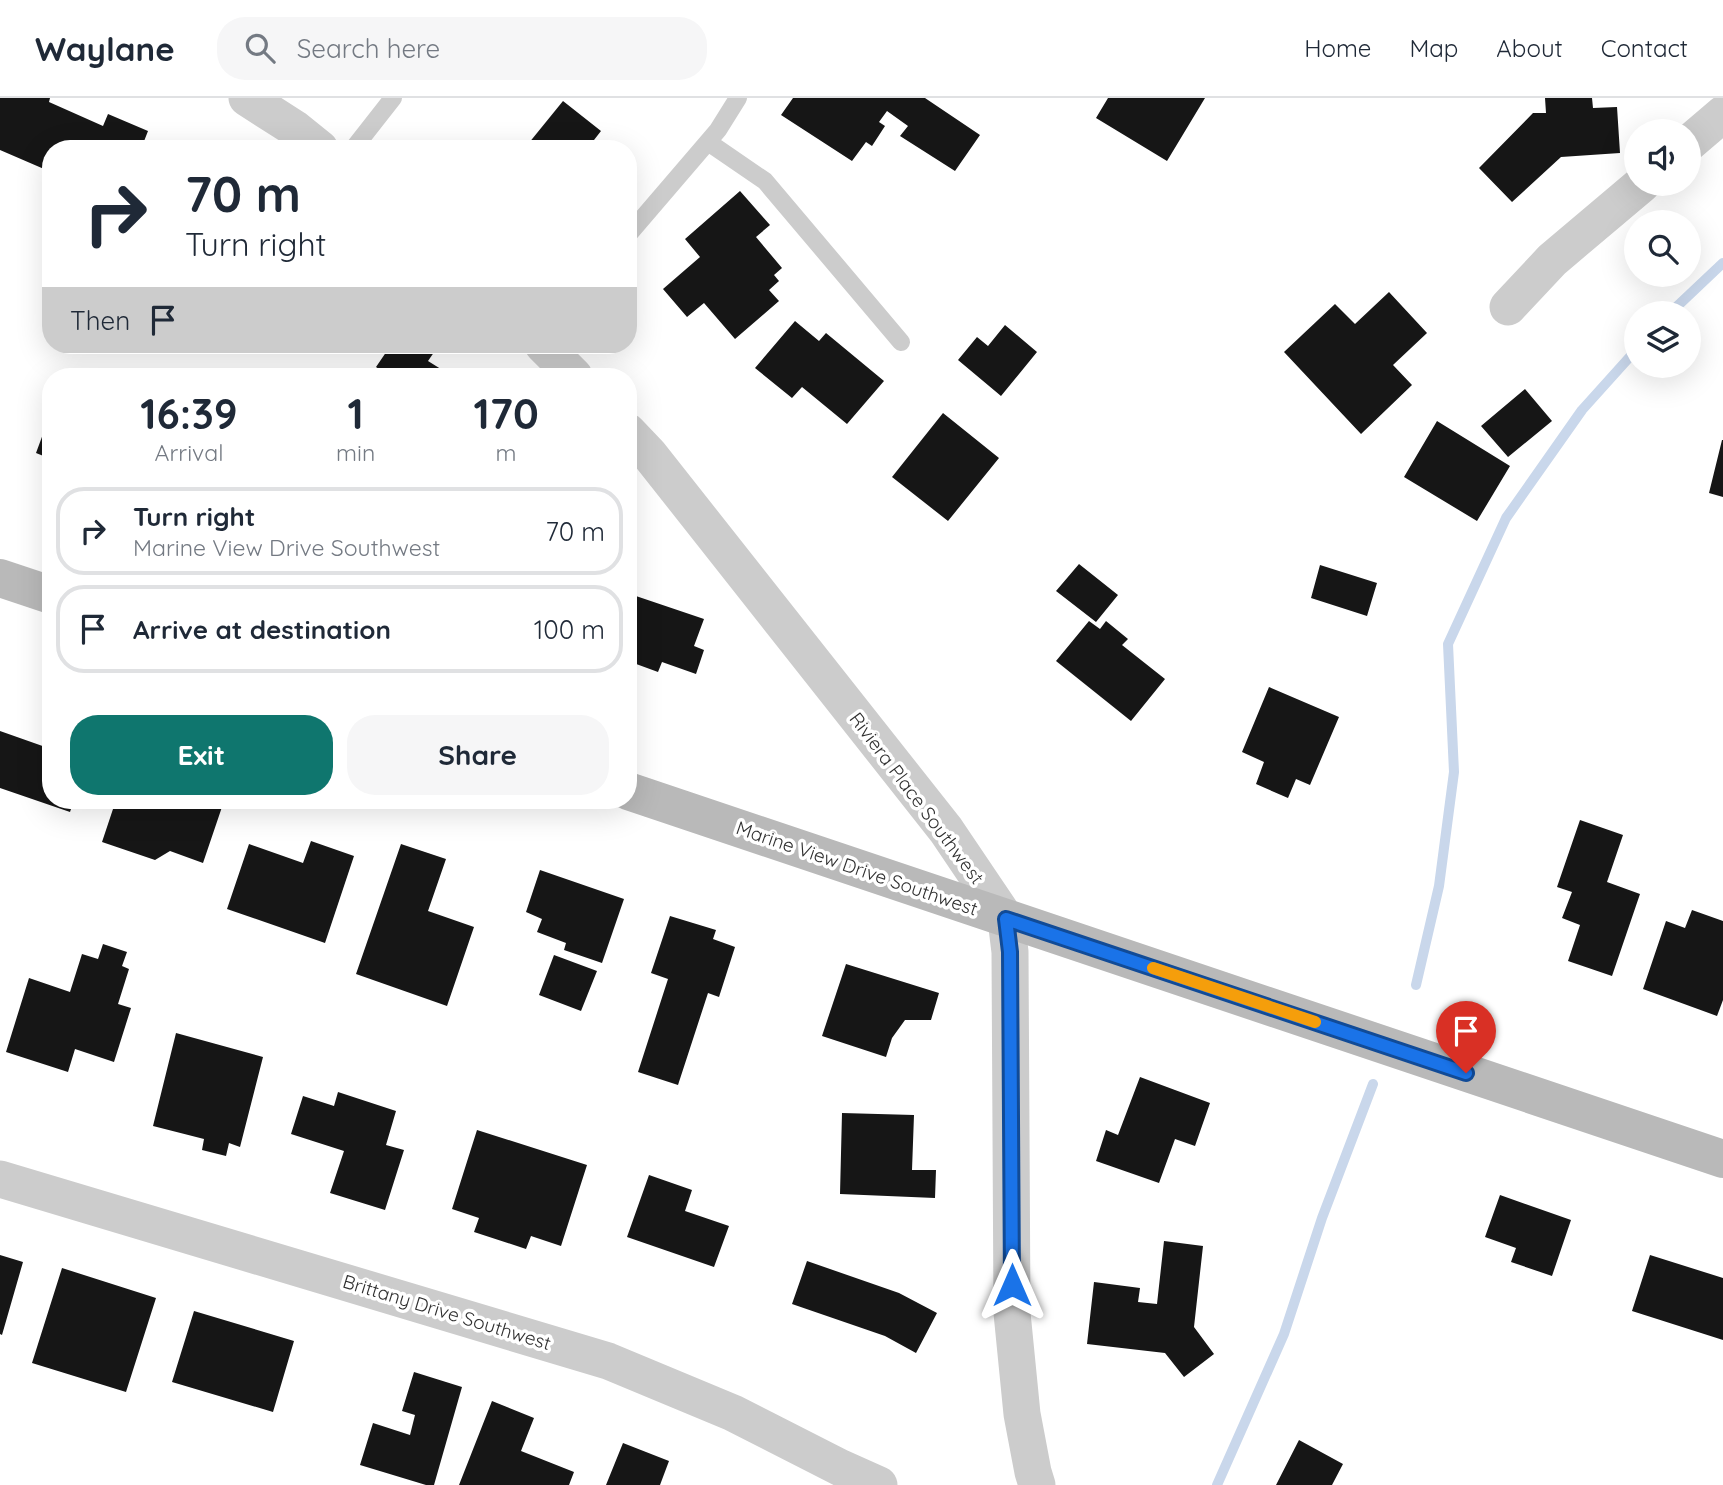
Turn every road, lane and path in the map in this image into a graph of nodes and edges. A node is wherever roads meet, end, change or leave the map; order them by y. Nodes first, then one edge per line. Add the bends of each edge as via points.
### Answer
1 (247, 98) edge
2 (393, 98) edge
3 (737, 98) edge
4 (1723, 114) edge
5 (1701, 133) edge
6 (309, 140) edge
7 (360, 140) edge
8 (708, 142) junction
9 (1628, 196) edge
10 (637, 225) edge
11 (1508, 307) dead end
12 (901, 342) dead end
13 (552, 354) edge
14 (566, 368) edge
15 (637, 441) edge
16 (0, 578) edge
17 (42, 592) edge
18 (637, 794) edge
19 (1006, 919) junction
20 (1723, 1159) edge
21 (0, 1179) edge
22 (879, 1485) edge
23 (1037, 1485) edge

1 - 6 street
2 - 7 lane
3 - 8 lane
4 - 5 street
8 - 10 lane
8 - 12 lane via 765,181
9 - 11 street via 1552,260
13 - 14 street
15 - 19 street, Riviera Place Southwest via 946,830
16 - 17 street
18 - 19 street, Marine View Drive Southwest
19 - 20 street, Marine View Drive Southwest
19 - 23 street, Riviera Place Southwest via 1012,1313 1023,1414
21 - 22 street, Brittany Drive Southwest via 608,1361 733,1413

